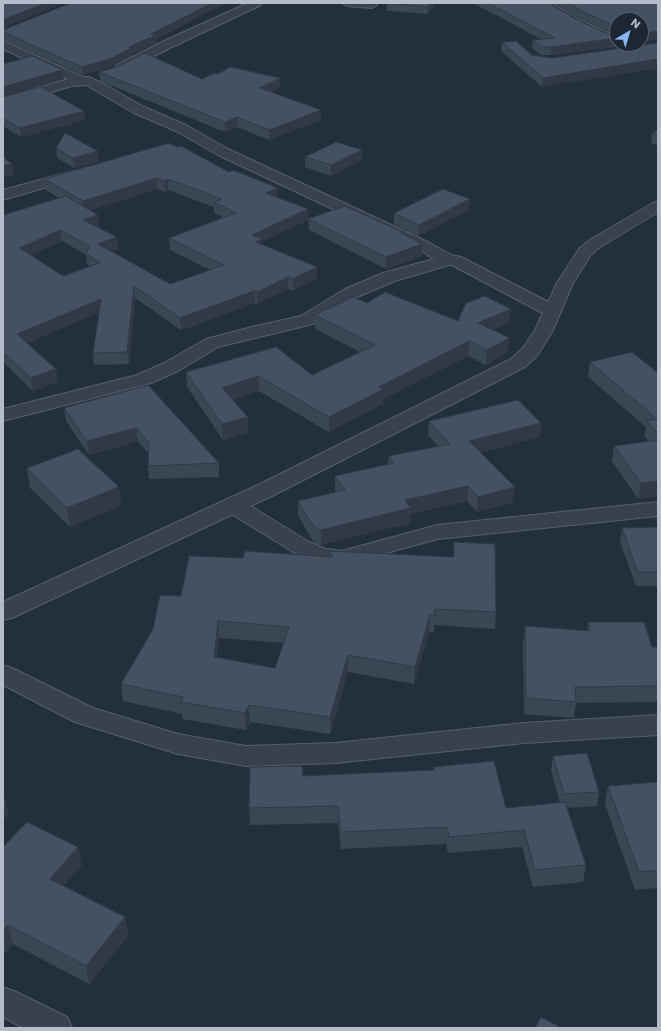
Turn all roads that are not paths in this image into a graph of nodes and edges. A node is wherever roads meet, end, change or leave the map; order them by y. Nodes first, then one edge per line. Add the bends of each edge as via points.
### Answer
1 (257, 3) edge
2 (347, 3) edge
3 (543, 3) edge
4 (372, 5) dead end
5 (609, 39) edge
6 (3, 45) edge
7 (82, 81) junction
8 (3, 102) edge
9 (199, 139) junction
10 (184, 143) dead end
11 (85, 171) edge
12 (3, 194) edge
13 (658, 206) edge
14 (448, 260) junction
15 (552, 311) junction
16 (3, 415) edge
17 (233, 505) junction
18 (658, 509) edge
19 (3, 612) edge
20 (3, 674) edge
21 (658, 724) edge
22 (3, 1000) edge
23 (55, 1028) edge

1 - 7 street via 105,74
2 - 4 street
3 - 5 street
6 - 7 street
7 - 8 street
7 - 9 street via 98,86 139,110 181,128
9 - 10 street
9 - 14 street via 255,168 424,246
11 - 12 street
13 - 15 street via 584,252
14 - 15 street via 455,260
14 - 16 street via 389,277 351,293 307,320 212,343 171,367 144,379
15 - 17 street via 530,352 518,364
17 - 18 street via 301,547 322,556 342,558 437,532
17 - 19 street
20 - 21 street via 84,715 178,744 246,756 335,753 524,733
22 - 23 street

